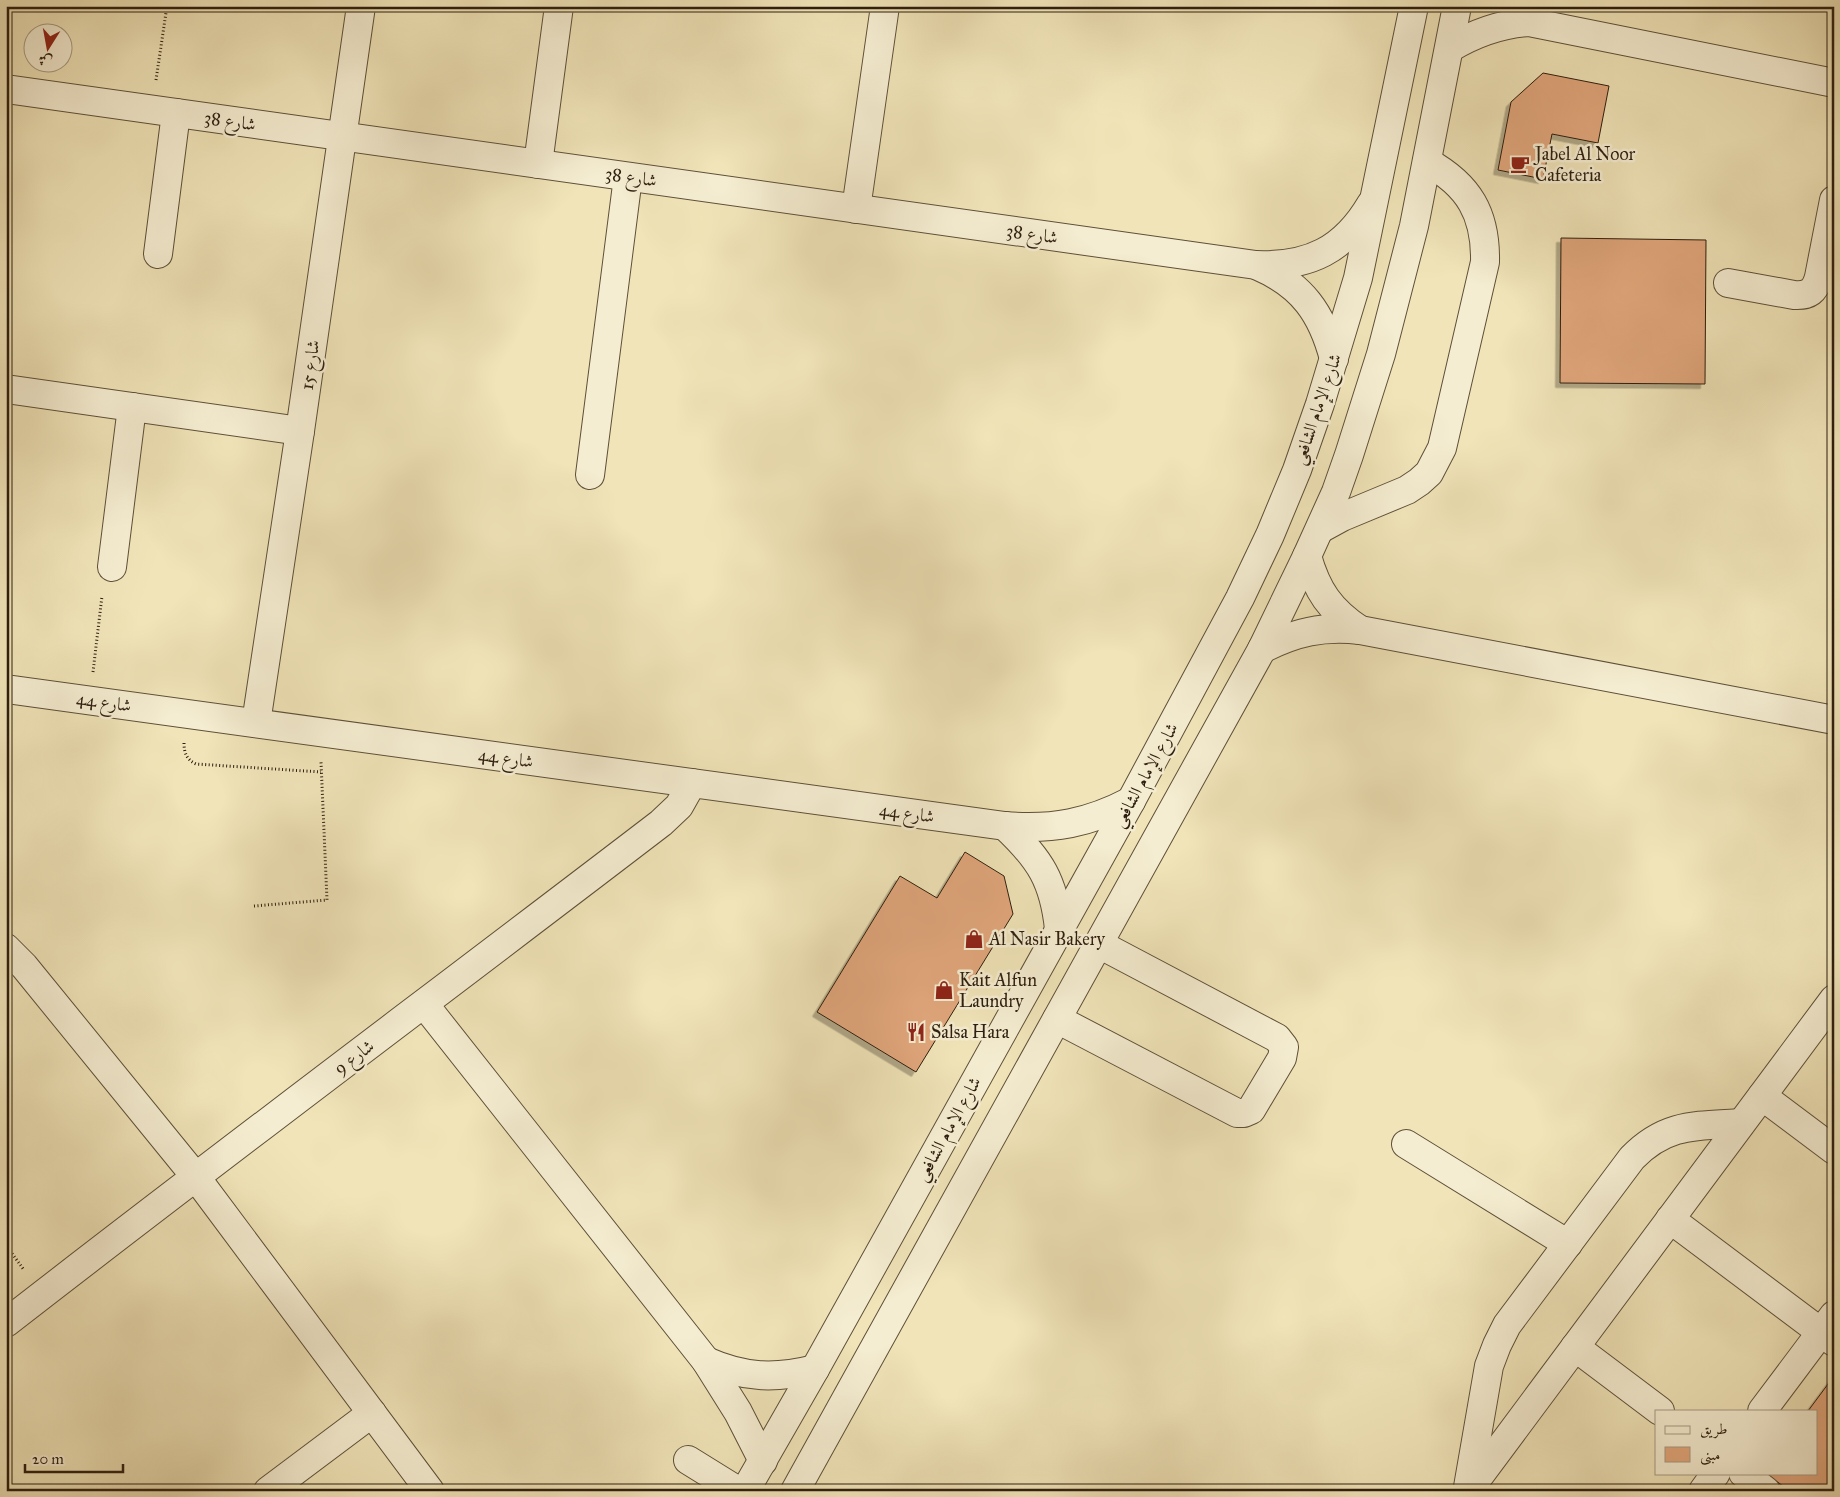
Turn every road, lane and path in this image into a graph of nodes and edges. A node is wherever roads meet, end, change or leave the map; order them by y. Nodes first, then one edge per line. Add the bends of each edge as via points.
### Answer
1 (167, 6) edge
2 (361, 6) edge
3 (559, 6) edge
4 (885, 6) edge
5 (1414, 6) edge
6 (1457, 6) edge
7 (1506, 6) edge
8 (1529, 22) junction
9 (1450, 48) junction
10 (1834, 83) edge
11 (6, 89) edge
12 (163, 112) junction
13 (342, 137) junction
14 (1427, 162) junction
15 (538, 164) junction
16 (628, 177) junction
17 (1375, 196) junction
18 (1834, 200) edge
19 (856, 209) junction
20 (158, 254) dead end
21 (1256, 265) junction
22 (1728, 283) dead end
23 (1334, 359) junction
24 (6, 389) edge
25 (132, 407) junction
26 (300, 431) junction
27 (590, 475) dead end
28 (1320, 529) junction
29 (1307, 556) junction
30 (112, 567) joint
31 (1360, 630) junction
32 (1262, 649) junction
33 (6, 689) edge
34 (89, 700) junction
35 (185, 714) junction
36 (1834, 720) edge
37 (256, 723) junction
38 (319, 732) junction
39 (321, 772) junction
40 (692, 783) junction
41 (1131, 801) junction
42 (1005, 826) junction
43 (254, 906) dead end
44 (1059, 929) junction
45 (1099, 944) junction
46 (6, 948) edge
47 (1834, 999) edge
48 (424, 1004) junction
49 (1057, 1019) junction
50 (1762, 1096) junction
51 (1741, 1123) junction
52 (1406, 1144) dead end
53 (1834, 1150) edge
54 (195, 1176) junction
55 (1670, 1219) junction
56 (1568, 1244) junction
57 (6, 1323) edge
58 (1830, 1330) edge
59 (1574, 1347) junction
60 (706, 1361) junction
61 (815, 1369) junction
62 (1659, 1410) edge
63 (1763, 1410) edge
64 (372, 1413) junction
65 (688, 1460) dead end
66 (763, 1461) junction
67 (1715, 1474) edge
68 (1744, 1474) edge
69 (268, 1491) edge
70 (430, 1491) edge
71 (738, 1491) edge
72 (745, 1491) edge
73 (795, 1491) edge
74 (1468, 1491) edge
75 (1703, 1491) edge
76 (1766, 1491) edge

1 - 12 path
2 - 13 street, شارع 15
3 - 15 street
4 - 19 street
5 - 17 street, شارع الإمام الشافعي
6 - 9 street
7 - 8 street
8 - 9 street via 1495,26
8 - 10 street
9 - 14 street
11 - 12 street, شارع 38
12 - 13 street, شارع 38
12 - 20 street
13 - 15 street, شارع 38
13 - 26 street, شارع 15
14 - 28 street via 1381,354 1349,455
14 - 28 street via 1446,172 1473,202 1482,221 1486,241 1485,262 1442,448 1429,473 1407,490
15 - 16 street, شارع 38
16 - 19 street, شارع 38
16 - 27 street
17 - 21 street, شارع 38 via 1361,221 1341,242 1316,257 1277,266
17 - 23 street, شارع الإمام الشافعي via 1358,278
18 - 22 street via 1817,286 1811,293 1794,295
19 - 21 street, شارع 38
21 - 23 street, شارع 38 via 1274,273 1304,297 1318,315
23 - 41 street, شارع الإمام الشافعي via 1297,470 1270,535 1240,598
24 - 25 street
25 - 26 street
25 - 30 street
26 - 37 street, شارع 15
28 - 29 street
29 - 31 street via 1320,591 1344,619
29 - 32 street
30 - 34 path via 108,595 102,594
31 - 32 street via 1340,628 1299,633
31 - 36 street
32 - 45 street
33 - 34 street, شارع 44
34 - 35 street, شارع 44
35 - 37 street, شارع 44
35 - 39 path via 184,750 188,759 196,764
37 - 38 street, شارع 44
38 - 39 path
38 - 40 street, شارع 44
39 - 43 path via 327,900
40 - 42 street, شارع 44
40 - 48 street, شارع 9 via 679,806 661,823
41 - 42 street, شارع 44 via 1083,821 1031,828
41 - 44 street, شارع الإمام الشافعي
42 - 44 street via 1042,868 1055,901
44 - 61 street, شارع الإمام الشافعي
45 - 49 street
45 - 49 street via 1277,1038 1284,1047 1282,1058 1251,1110 1237,1113
46 - 54 street
47 - 50 street
48 - 54 street, شارع 9
48 - 60 street
49 - 73 street
50 - 51 street
50 - 53 street
51 - 55 street
51 - 56 street via 1686,1127 1656,1137 1643,1146
52 - 56 street
54 - 57 street, شارع 9
54 - 64 street
55 - 58 street
55 - 59 street
56 - 74 street via 1507,1325 1497,1344 1484,1388
58 - 63 street
59 - 62 street
59 - 74 street
60 - 61 street via 725,1370 759,1376
60 - 66 street via 738,1412
61 - 66 street, شارع الإمام الشافعي
64 - 69 street
64 - 70 street
65 - 71 street
66 - 72 street, شارع الإمام الشافعي
67 - 75 street
68 - 76 street

